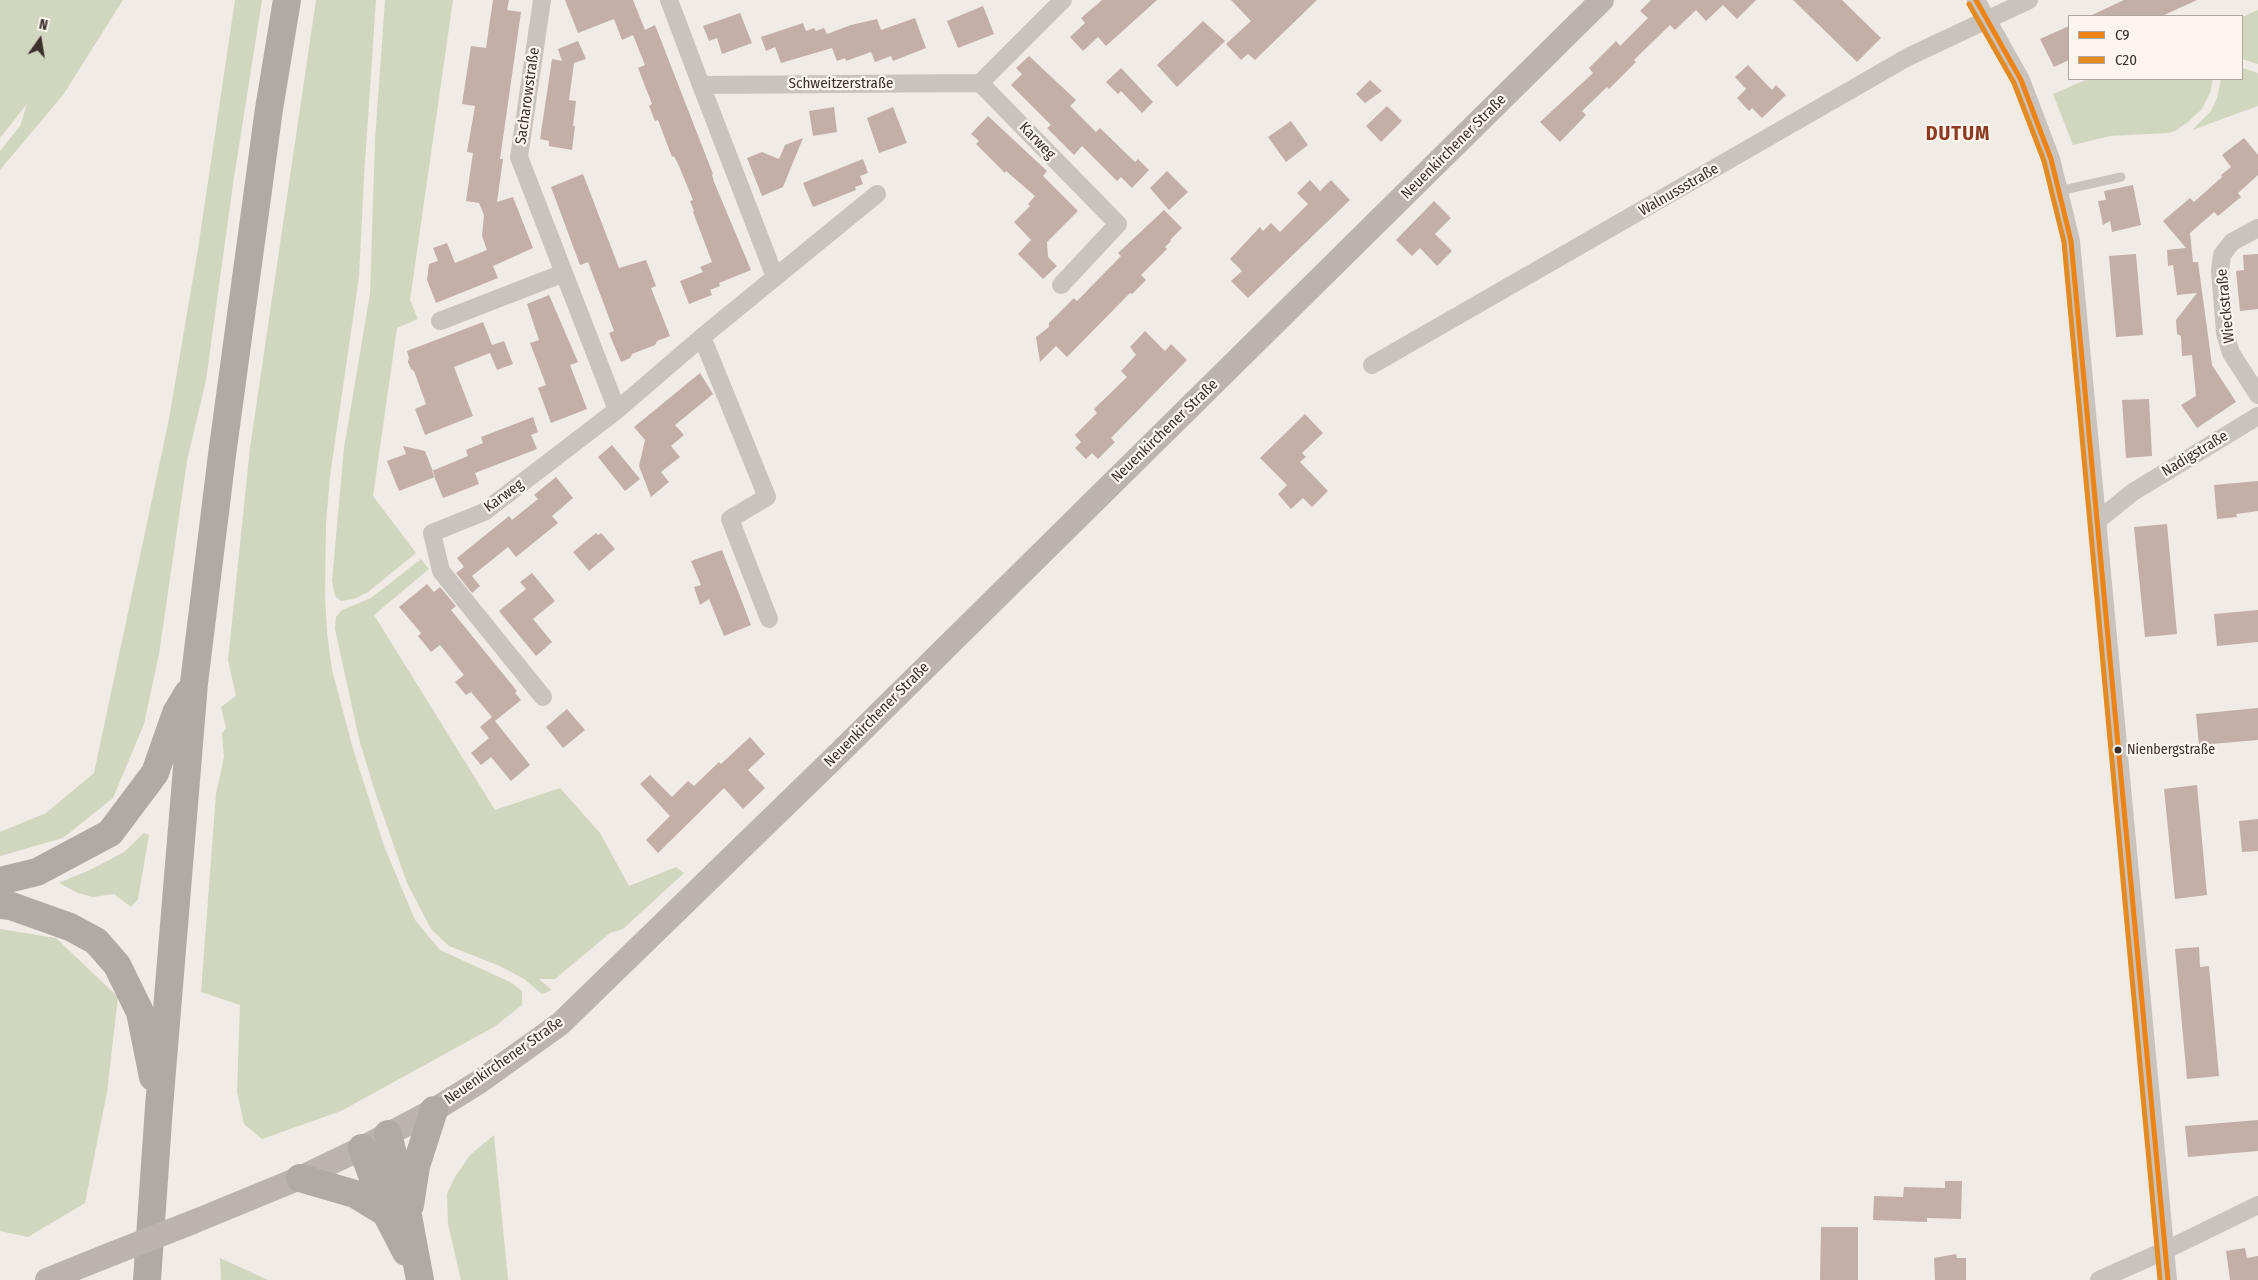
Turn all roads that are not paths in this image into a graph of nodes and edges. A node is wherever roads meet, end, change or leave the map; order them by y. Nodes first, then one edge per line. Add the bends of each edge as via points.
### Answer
1 (287, 0) edge
2 (542, 0) edge
3 (669, 0) edge
4 (1063, 0) edge
5 (1602, 0) edge
6 (1976, 0) edge
7 (2029, 0) edge
8 (1988, 18) junction
9 (980, 83) junction
10 (701, 85) junction
11 (2121, 177) dead end
12 (2059, 192) junction
13 (877, 194) dead end
14 (2258, 228) edge
15 (564, 273) junction
16 (775, 277) junction
17 (1061, 285) dead end
18 (440, 321) dead end
19 (702, 337) junction
20 (1372, 365) dead end
21 (2258, 395) edge
22 (617, 410) junction
23 (2258, 416) edge
24 (2098, 521) junction
25 (769, 619) dead end
26 (194, 683) junction
27 (543, 697) dead end
28 (0, 881) edge
29 (0, 905) edge
30 (159, 1107) junction
31 (434, 1110) junction
32 (388, 1134) junction
33 (362, 1148) junction
34 (300, 1178) junction
35 (2258, 1205) edge
36 (397, 1214) junction
37 (2166, 1250) junction
38 (47, 1280) edge
39 (147, 1280) edge
40 (2099, 1280) edge
41 (2168, 1280) edge

1 - 26 highway via 269,108
2 - 15 street, Sacharowstraße via 519,157
3 - 10 street
4 - 9 street
5 - 31 street, Neuenkirchener Straße via 560,1024
6 - 8 street
7 - 8 street
8 - 12 street via 2021,80 2051,159
8 - 20 street, Walnussstraße via 1908,57
9 - 10 street, Schweitzerstraße
9 - 17 street, Karweg via 1118,224
10 - 16 street
11 - 12 lane
12 - 24 street via 2072,241
13 - 16 street, Karweg
14 - 21 street, Wieckstraße via 2232,242 2222,255 2220,270 2225,333 2231,352
15 - 18 street
15 - 22 street, Sacharowstraße
16 - 19 street, Karweg
19 - 22 street, Karweg
19 - 25 street via 767,498 730,519
22 - 27 street, Karweg via 484,512 432,532 441,571
23 - 24 street, Nadigstraße via 2133,492
24 - 37 street
26 - 28 highway via 176,713 155,773 110,833 36,872
26 - 30 highway
29 - 30 highway via 70,927 96,941 117,965 140,1012
30 - 39 highway
31 - 32 street, Neuenkirchener Straße
31 - 36 highway
32 - 33 street, Neuenkirchener Straße
32 - 36 highway
33 - 34 street, Neuenkirchener Straße
33 - 36 highway
34 - 36 highway via 355,1194
34 - 38 street, Neuenkirchener Straße, bridge
35 - 37 street
37 - 40 street
37 - 41 street

